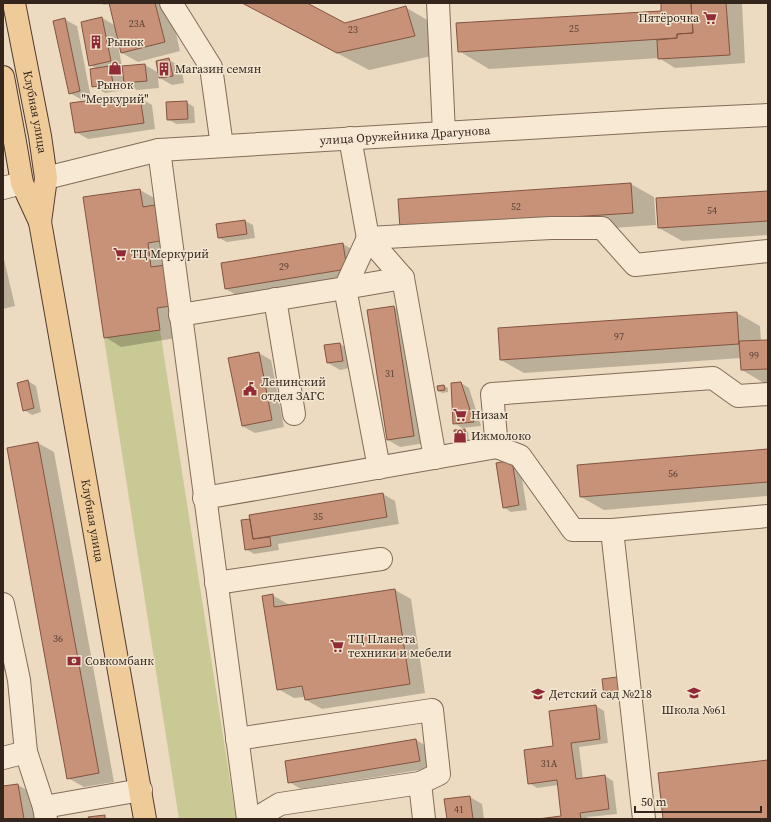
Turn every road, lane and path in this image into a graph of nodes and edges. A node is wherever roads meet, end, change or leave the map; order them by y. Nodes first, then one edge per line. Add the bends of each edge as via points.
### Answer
1 (14, 3) edge
2 (171, 3) edge
3 (438, 3) edge
4 (3, 77) edge
5 (768, 115) edge
6 (444, 133) junction
7 (350, 138) junction
8 (222, 146) junction
9 (159, 150) junction
10 (46, 178) junction
11 (12, 186) edge
12 (40, 222) junction
13 (368, 238) junction
14 (768, 251) edge
15 (403, 278) junction
16 (345, 288) junction
17 (276, 299) junction
18 (180, 315) junction
19 (768, 394) edge
20 (294, 414) dead end
21 (497, 447) junction
22 (435, 458) junction
23 (379, 468) junction
24 (204, 498) junction
25 (768, 516) edge
26 (612, 530) junction
27 (380, 559) dead end
28 (216, 584) junction
29 (3, 604) edge
30 (11, 682) edge
31 (237, 739) junction
32 (26, 752) junction
33 (3, 758) edge
34 (420, 783) junction
35 (141, 790) junction
36 (73, 811) edge
37 (45, 813) edge
38 (145, 819) edge
39 (248, 819) edge
40 (255, 819) edge
41 (424, 819) edge
42 (644, 819) edge

1 - 10 main road, Клубная улица
2 - 8 street via 211,66
3 - 6 street
4 - 11 main road, Клубная улица via 16,142
5 - 6 street, улица Оружейника Драгунова
6 - 7 street, улица Оружейника Драгунова
7 - 8 street, улица Оружейника Драгунова
7 - 13 street
8 - 9 street, улица Оружейника Драгунова
9 - 10 street, улица Оружейника Драгунова
9 - 18 street
10 - 11 main road
10 - 12 main road, Клубная улица
11 - 12 main road, Клубная улица
12 - 35 main road, Клубная улица
13 - 14 street via 551,228 602,228 635,265
13 - 15 street
13 - 16 street
15 - 16 street
15 - 22 street
16 - 17 street
16 - 23 street
17 - 18 street
17 - 20 street
18 - 24 street
19 - 21 street via 738,396 713,378 492,394
21 - 22 street
21 - 26 street via 520,456 573,530
22 - 23 street
23 - 24 street
24 - 28 street
25 - 26 street
26 - 42 street
27 - 28 street
28 - 31 street
29 - 30 street
30 - 32 street
31 - 34 street via 432,710 439,774
31 - 39 street
32 - 33 street
32 - 37 street
34 - 40 street via 280,804
34 - 41 street
35 - 36 street
35 - 38 main road, Клубная улица
36 - 37 street

